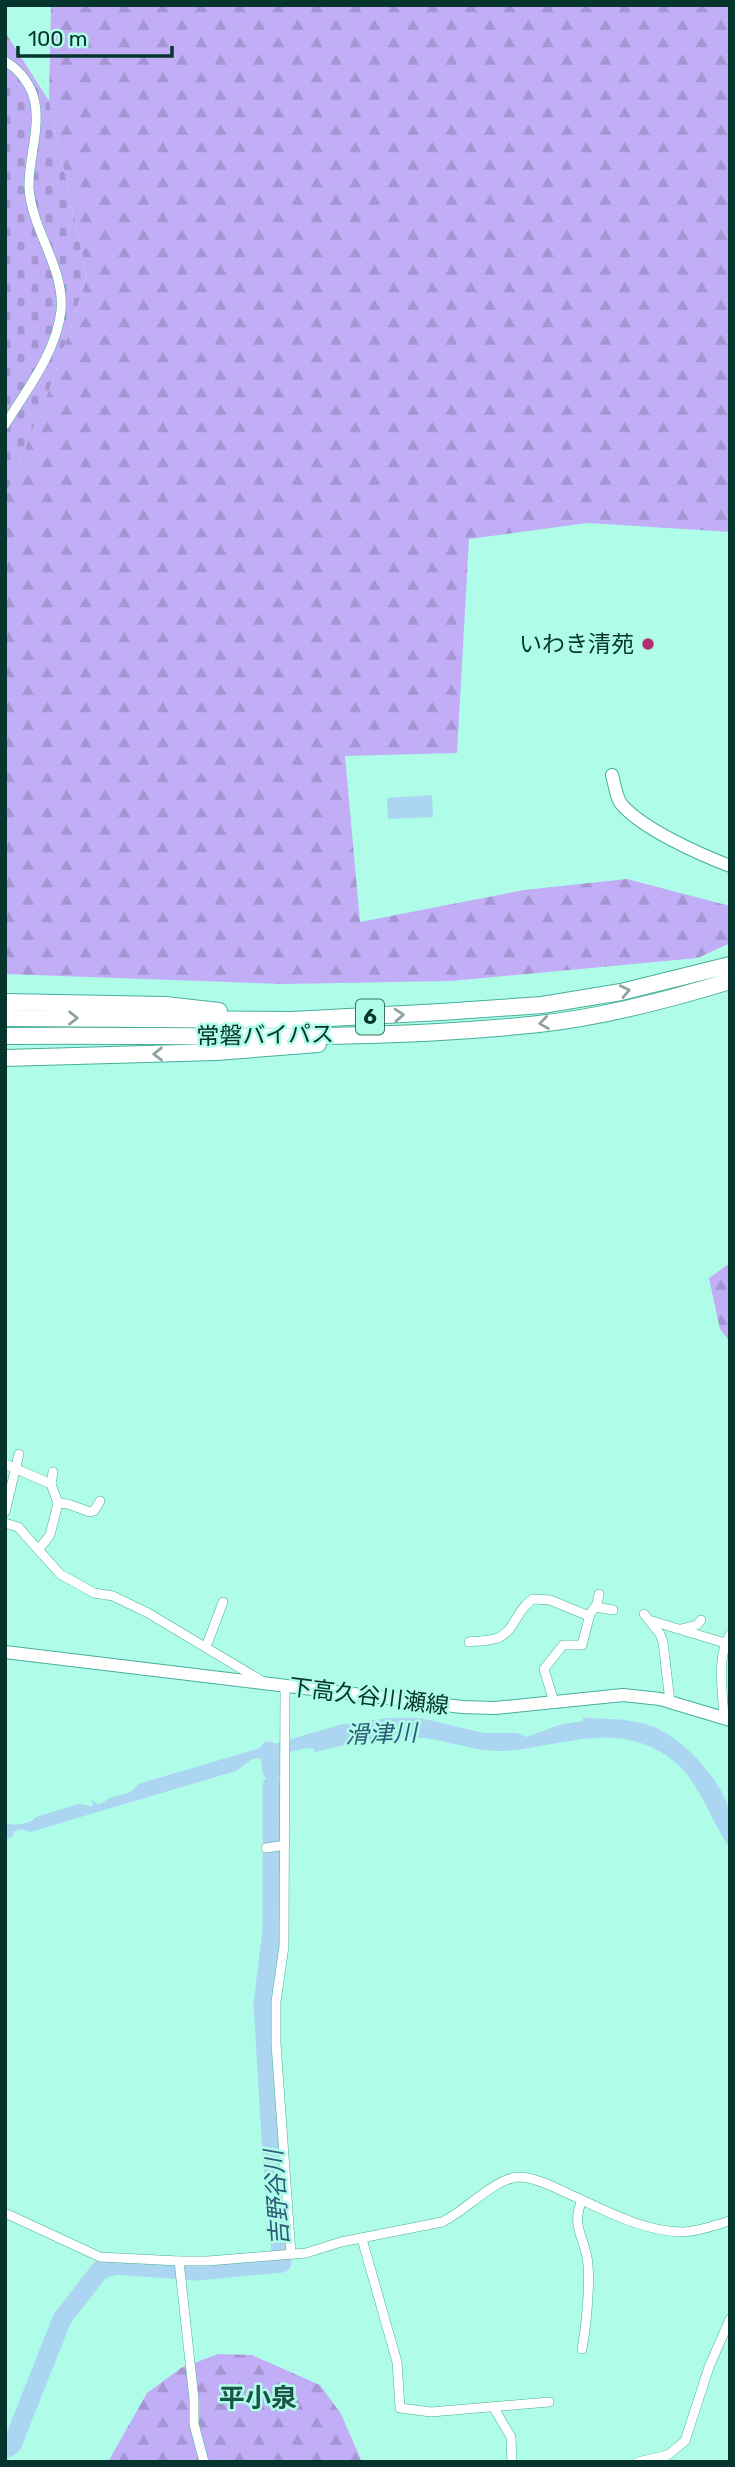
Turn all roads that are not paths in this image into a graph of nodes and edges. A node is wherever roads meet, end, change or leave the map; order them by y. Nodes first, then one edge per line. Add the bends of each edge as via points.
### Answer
1 (5, 61) edge
2 (5, 425) edge
3 (612, 775) dead end
4 (730, 866) edge
5 (730, 965) edge
6 (730, 981) edge
7 (5, 1002) edge
8 (5, 1018) edge
9 (292, 1020) junction
10 (397, 1034) junction
11 (5, 1036) edge
12 (5, 1058) edge
13 (19, 1454) dead end
14 (10, 1466) edge
15 (53, 1472) dead end
16 (51, 1484) junction
17 (100, 1501) dead end
18 (58, 1503) junction
19 (5, 1512) edge
20 (5, 1523) edge
21 (38, 1549) junction
22 (599, 1594) dead end
23 (223, 1602) dead end
24 (595, 1607) junction
25 (613, 1610) dead end
26 (589, 1616) junction
27 (702, 1620) dead end
28 (680, 1630) junction
29 (727, 1638) edge
30 (469, 1642) dead end
31 (206, 1647) junction
32 (5, 1652) edge
33 (726, 1670) edge
34 (266, 1683) junction
35 (285, 1685) junction
36 (554, 1702) junction
37 (670, 1702) junction
38 (727, 1719) edge
39 (282, 1846) junction
40 (267, 1848) dead end
41 (582, 2200) junction
42 (5, 2213) edge
43 (730, 2221) edge
44 (362, 2239) junction
45 (285, 2254) junction
46 (180, 2267) junction
47 (730, 2319) edge
48 (582, 2349) dead end
49 (549, 2402) dead end
50 (494, 2407) junction
51 (204, 2462) edge
52 (512, 2462) edge
53 (638, 2462) edge

1 - 2 street via 28,85 35,104 29,188 60,287 61,310 53,345
3 - 4 main road via 623,807 653,829
9 -> 5 highway, 常磐バイパス / 6 via 542,1005 621,992
6 -> 10 highway, 常磐バイパス / 6 via 625,1009 541,1024
7 - 9 highway via 165,1004
8 -> 9 highway, 常磐バイパス / 6
10 - 11 highway, 常磐バイパス / 6
10 -> 12 highway via 216,1052
13 - 14 street
14 - 16 street
14 - 19 street
15 - 16 street
16 - 18 street
17 - 18 street via 90,1512
18 - 21 street via 51,1535
20 - 21 street via 18,1527
21 - 31 street via 60,1574 79,1586 113,1596
22 - 24 street
23 - 31 street
24 - 25 street
24 - 26 street
26 - 30 street via 550,1600 533,1599 503,1635
26 - 36 street via 582,1645 563,1645 544,1669
27 - 28 street
28 - 29 street
28 - 37 street via 647,1617 663,1642
29 - 33 street
31 - 34 street
32 - 34 main road, 下高久谷川瀬線
33 - 38 street
34 - 35 main road, 下高久谷川瀬線
35 - 36 main road, 下高久谷川瀬線 via 462,1707
35 - 39 street
36 - 37 main road, 下高久谷川瀬線 via 623,1695
37 - 38 main road, 下高久谷川瀬線
39 - 40 street
39 - 45 street via 284,1946 276,2044
41 - 43 street via 644,2227 685,2232
41 - 44 street via 518,2177 491,2188 442,2222
41 - 48 street via 576,2217 588,2279
42 - 46 street via 100,2257
44 - 45 street
44 - 50 street via 397,2362 400,2408 431,2412
45 - 46 street
46 - 51 street via 194,2424
47 - 53 street via 685,2441 668,2455
49 - 50 street
50 - 52 street via 511,2437

